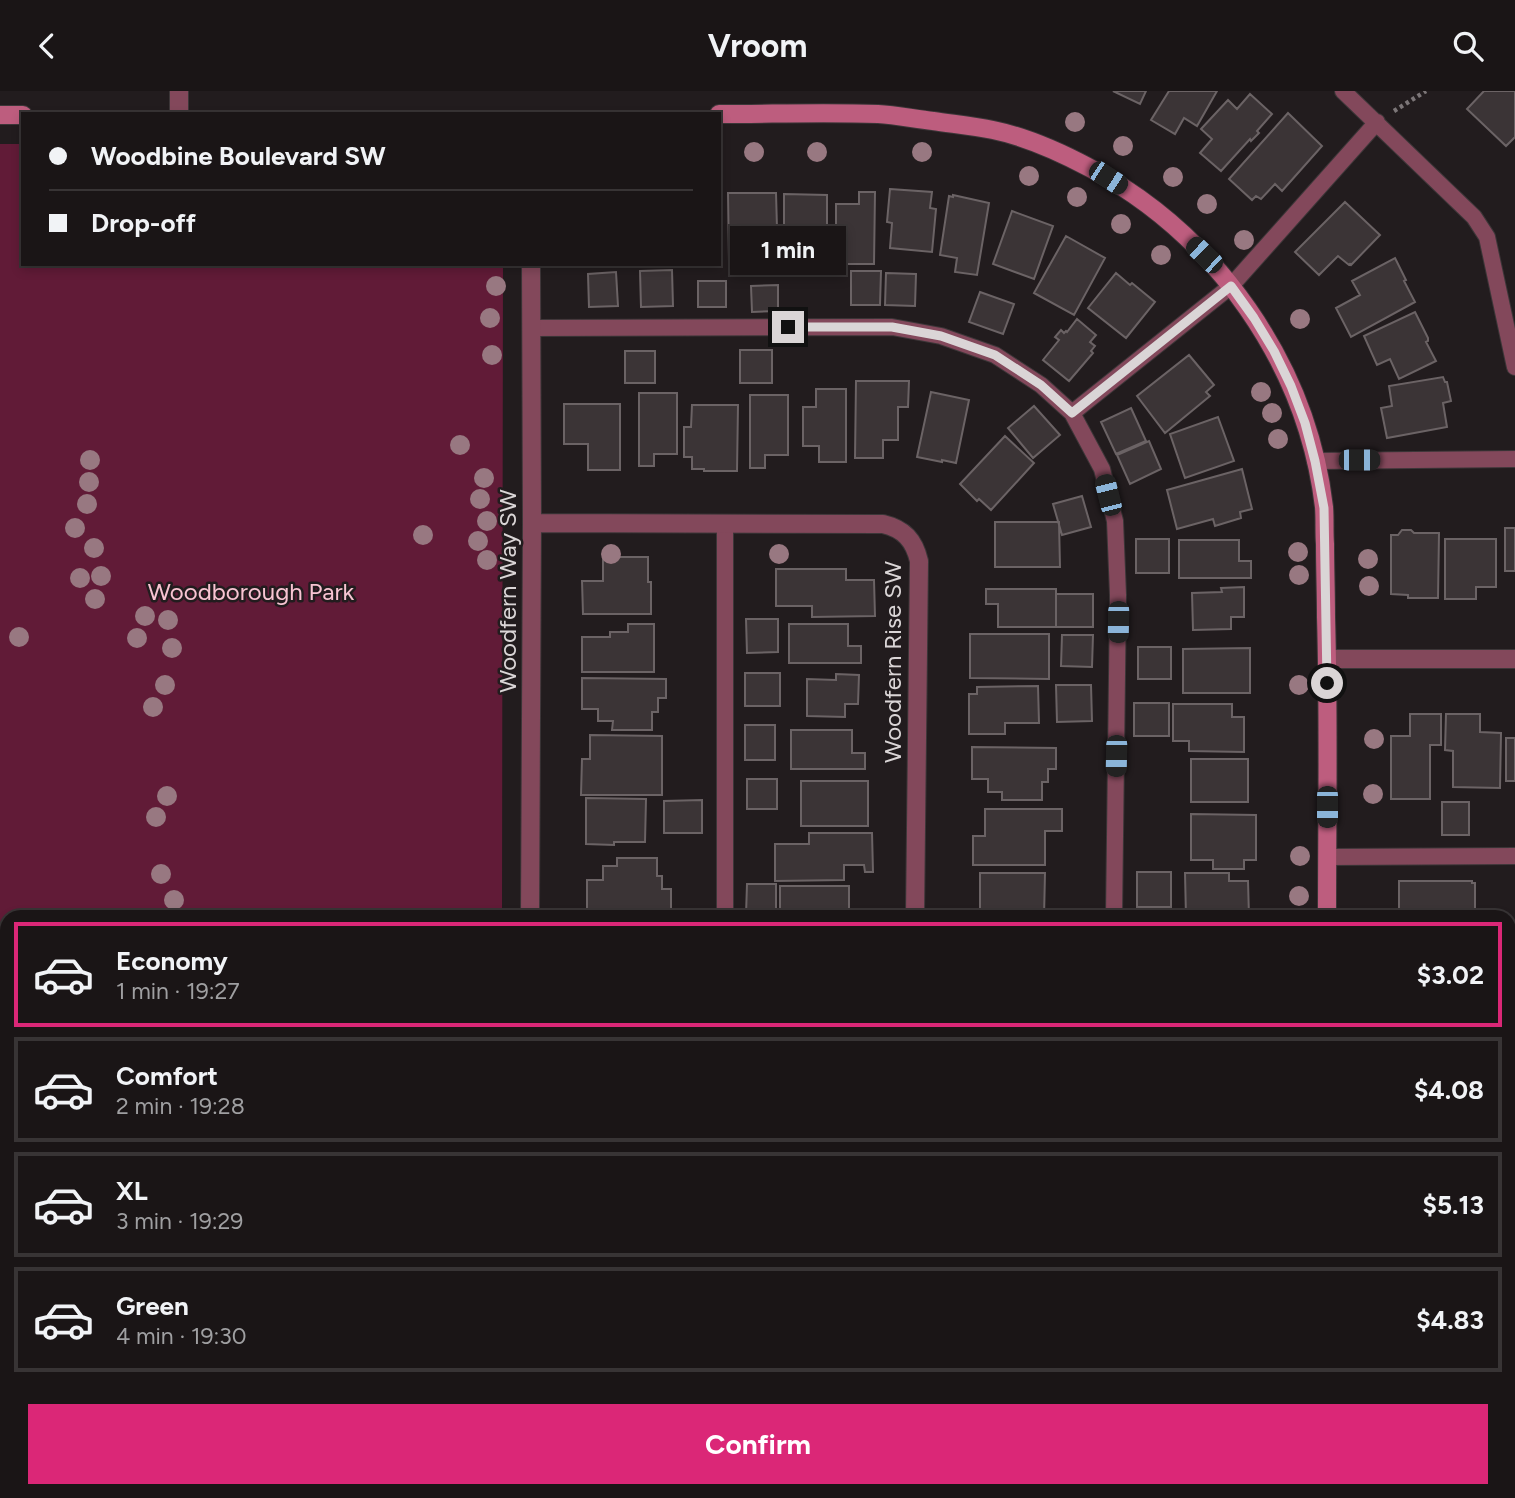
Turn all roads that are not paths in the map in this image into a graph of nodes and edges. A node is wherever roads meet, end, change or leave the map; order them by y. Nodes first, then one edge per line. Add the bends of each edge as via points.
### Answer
1 (179, 91) edge
2 (1343, 91) edge
3 (179, 112) edge
4 (721, 114) edge
5 (0, 115) edge
6 (21, 115) edge
7 (1377, 122) junction
8 (531, 266) edge
9 (1231, 286) junction
10 (531, 328) junction
11 (1515, 367) edge
12 (1072, 413) junction
13 (1515, 459) edge
14 (1315, 461) junction
15 (532, 523) junction
16 (725, 524) junction
17 (1327, 659) junction
18 (1515, 659) edge
19 (1515, 856) edge
20 (1327, 857) junction
21 (530, 910) edge
22 (725, 910) edge
23 (915, 910) edge
24 (1114, 910) edge
25 (1326, 910) edge

1 - 3 street
2 - 7 lane
4 - 9 street via 881,114 995,130 1034,142 1072,158 1143,200 1175,226
5 - 6 street
7 - 9 lane
7 - 11 lane via 1474,217 1488,237
8 - 10 street, Woodfern Way SW
9 - 12 lane
9 - 14 street via 1291,386
10 - 12 lane via 892,327 941,336 995,355 1041,385
10 - 15 street, Woodfern Way SW
12 - 24 lane via 1102,468 1115,521
13 - 14 lane
14 - 17 street via 1324,508
15 - 16 street, Woodfern Rise SW
15 - 21 street, Woodfern Way SW
16 - 22 lane
16 - 23 street, Woodfern Rise SW via 883,524 899,530 916,548
17 - 18 street
17 - 20 street
19 - 20 lane
20 - 25 street

